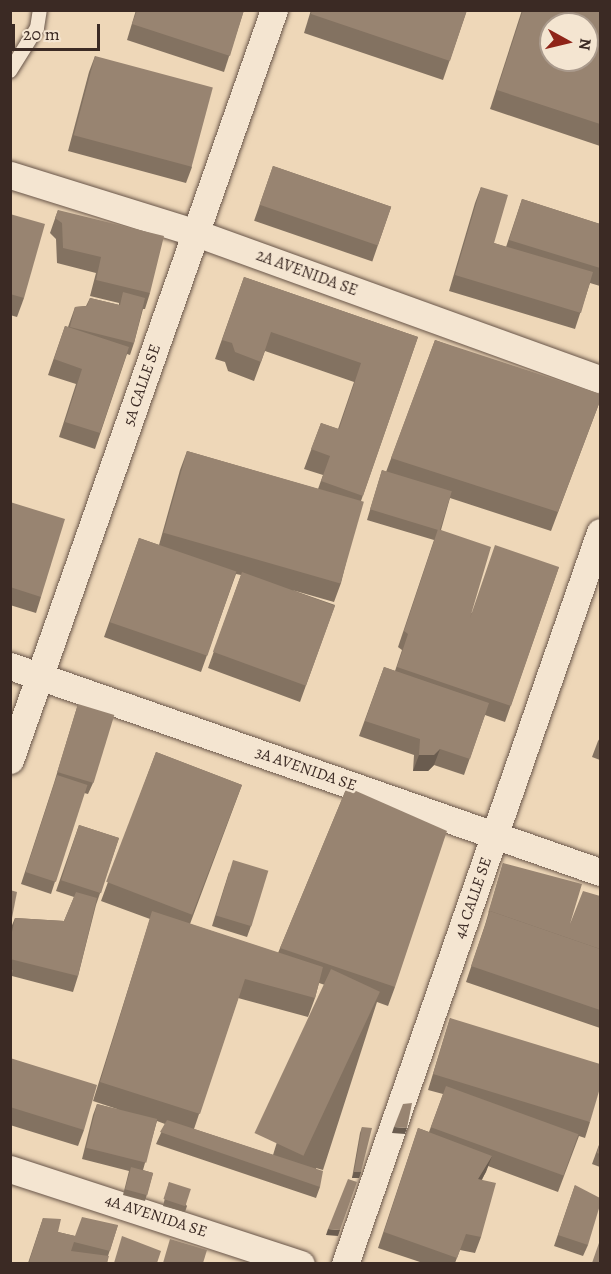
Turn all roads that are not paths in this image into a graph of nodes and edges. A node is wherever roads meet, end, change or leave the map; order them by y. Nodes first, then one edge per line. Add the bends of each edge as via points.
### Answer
1 (40, 10) edge
2 (274, 10) edge
3 (10, 71) edge
4 (10, 175) edge
5 (196, 233) junction
6 (600, 378) edge
7 (600, 532) edge
8 (10, 666) edge
9 (40, 676) junction
10 (10, 759) edge
11 (495, 835) junction
12 (600, 872) edge
13 (10, 1169) edge
14 (301, 1263) edge
15 (345, 1263) edge

1 - 3 lane via 37,28
2 - 5 street, 5A CALLE SE
4 - 5 street, 2A AVENIDA SE
5 - 6 street, 2A AVENIDA SE
5 - 9 street, 5A CALLE SE
7 - 11 street, 4A CALLE SE
8 - 9 street, 3A AVENIDA SE
9 - 10 street, 5A CALLE SE
9 - 11 street, 3A AVENIDA SE
11 - 12 street, 3A AVENIDA SE
11 - 15 street, 4A CALLE SE
13 - 14 street, 4A AVENIDA SE

